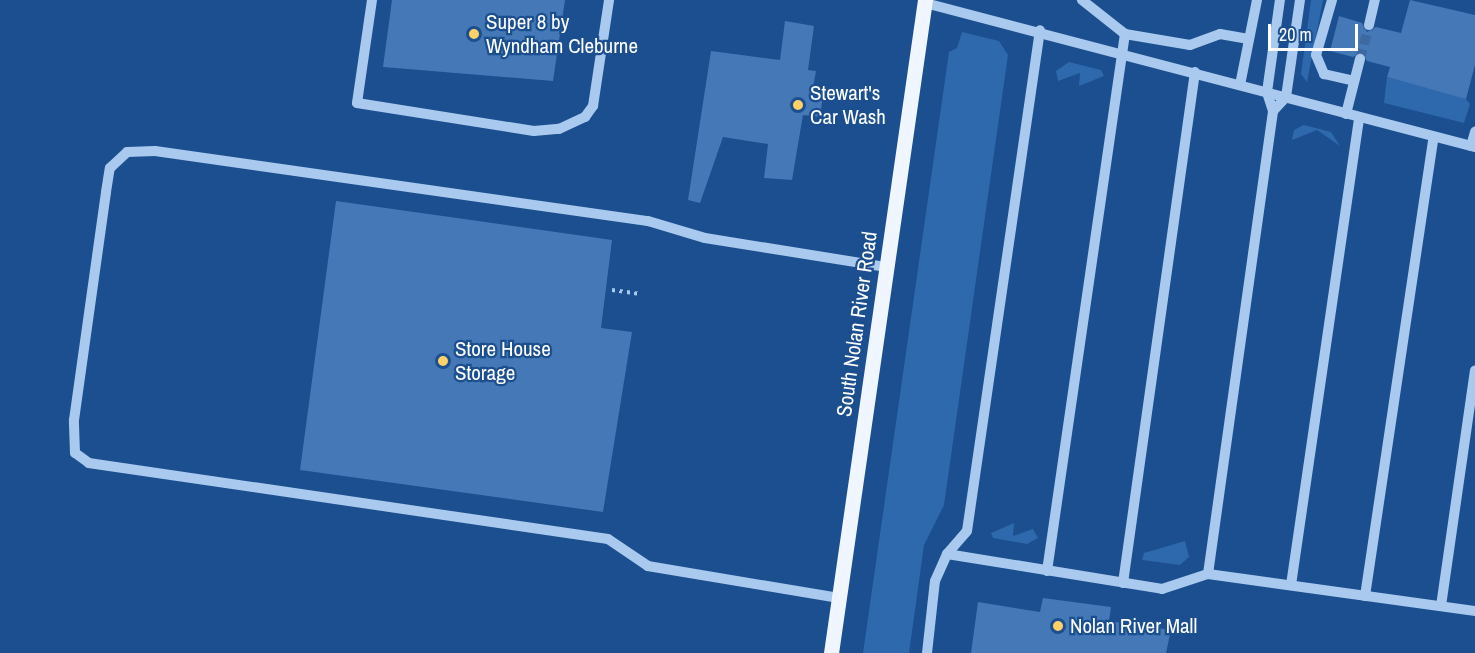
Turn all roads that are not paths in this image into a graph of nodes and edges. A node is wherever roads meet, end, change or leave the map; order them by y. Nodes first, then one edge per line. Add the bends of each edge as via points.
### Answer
1 (372, 0) edge
2 (609, 0) edge
3 (1082, 0) edge
4 (1257, 0) edge
5 (1280, 0) edge
6 (1300, 0) edge
7 (1332, 0) edge
8 (1376, 0) edge
9 (925, 1) edge
10 (1369, 25) tunnel mouth
11 (1040, 30) junction
12 (1125, 34) junction
13 (1249, 39) junction
14 (1124, 53) junction
15 (1360, 59) tunnel mouth
16 (1195, 72) junction
17 (1354, 81) junction
18 (1240, 85) junction
19 (1267, 92) junction
20 (1286, 97) junction
21 (1273, 111) junction
22 (1346, 114) junction
23 (1359, 117) junction
24 (1475, 132) edge
25 (1434, 137) junction
26 (1473, 147) edge
27 (887, 267) junction
28 (1475, 370) edge
29 (947, 554) junction
30 (1047, 571) junction
31 (1208, 574) junction
32 (1123, 583) junction
33 (1291, 585) junction
34 (1365, 596) junction
35 (839, 598) junction
36 (1441, 606) junction
37 (1475, 611) edge
38 (831, 653) edge
39 (927, 653) edge

1 - 2 street via 357,103 534,131 560,129 585,117 594,106
3 - 12 street
4 - 13 street
5 - 19 street
6 - 20 street
7 - 17 street via 1316,56 1324,74
8 - 10 street
9 - 11 street
9 - 27 main road, South Nolan River Road
11 - 14 street
11 - 29 street via 967,531
12 - 13 street via 1190,45 1220,34
12 - 14 street
13 - 18 street
14 - 16 street
14 - 30 street
15 - 17 street
16 - 18 street
16 - 32 street
17 - 22 street
18 - 19 street
19 - 20 street
19 - 21 street
20 - 21 street
20 - 22 street
21 - 31 street
22 - 23 street
23 - 25 street
23 - 33 street
24 - 26 street
25 - 26 street
25 - 34 street
27 - 35 main road, South Nolan River Road
27 - 35 street via 705,238 648,221 155,151 127,152 110,168 106,192 74,420 75,453 89,463 608,540 648,566
28 - 36 street
29 - 30 street
29 - 39 street via 935,581
30 - 32 street
31 - 32 street via 1162,589
31 - 33 street
33 - 34 street
34 - 36 street
35 - 38 main road, South Nolan River Road
36 - 37 street

